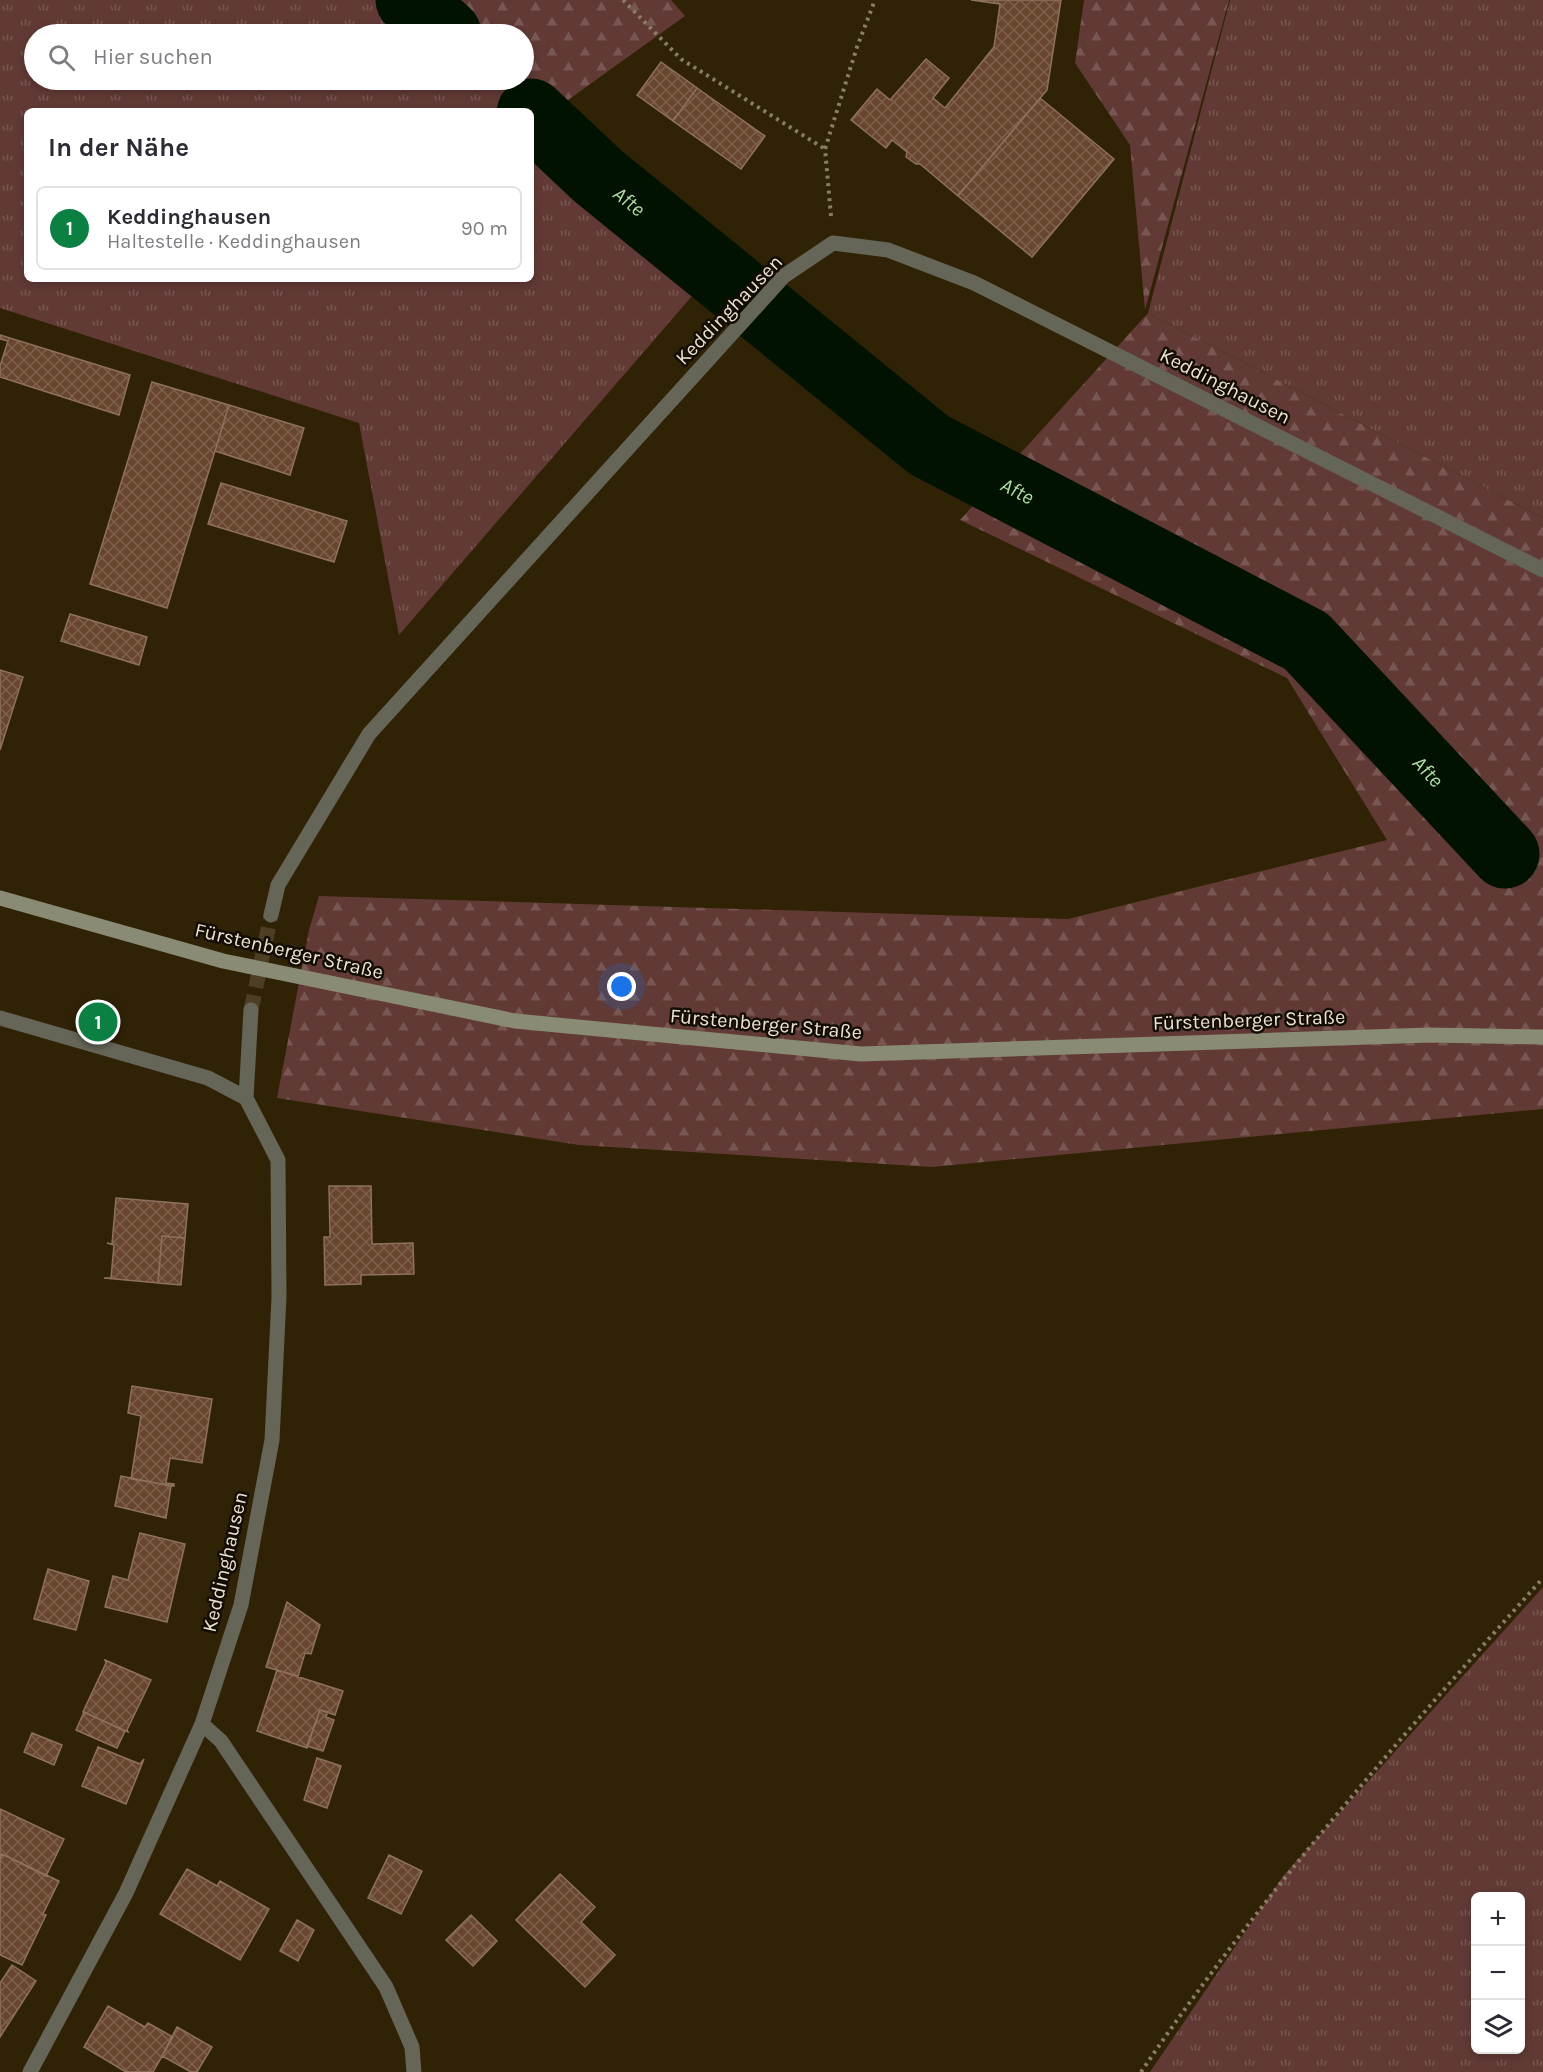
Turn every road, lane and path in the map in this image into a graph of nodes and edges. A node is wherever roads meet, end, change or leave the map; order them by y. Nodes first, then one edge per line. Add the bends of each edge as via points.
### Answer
1 (624, 0) edge
2 (875, 0) edge
3 (825, 149) junction
4 (833, 243) junction
5 (1543, 570) edge
6 (0, 898) edge
7 (271, 915) tunnel mouth
8 (251, 1010) tunnel mouth
9 (0, 1018) edge
10 (1543, 1036) edge
11 (246, 1098) junction
12 (1543, 1578) edge
13 (202, 1724) junction
14 (30, 2072) edge
15 (414, 2072) edge
16 (1141, 2072) edge

1 - 3 path via 681,58
2 - 3 path via 856,47
3 - 4 path
4 - 5 street, Keddinghausen via 888,250 974,283
4 - 7 street, Keddinghausen via 784,276 369,734 278,885
6 - 10 main road, Fürstenberger Straße via 223,961 515,1021 861,1054 1431,1035
8 - 11 street
9 - 11 street via 208,1078
11 - 13 street, Keddinghausen via 278,1160 279,1297 272,1440 241,1605
12 - 16 path via 1347,1802 1211,1973
13 - 14 street, Keddinghausen via 126,1893
13 - 15 street via 221,1741 386,1987 412,2047

